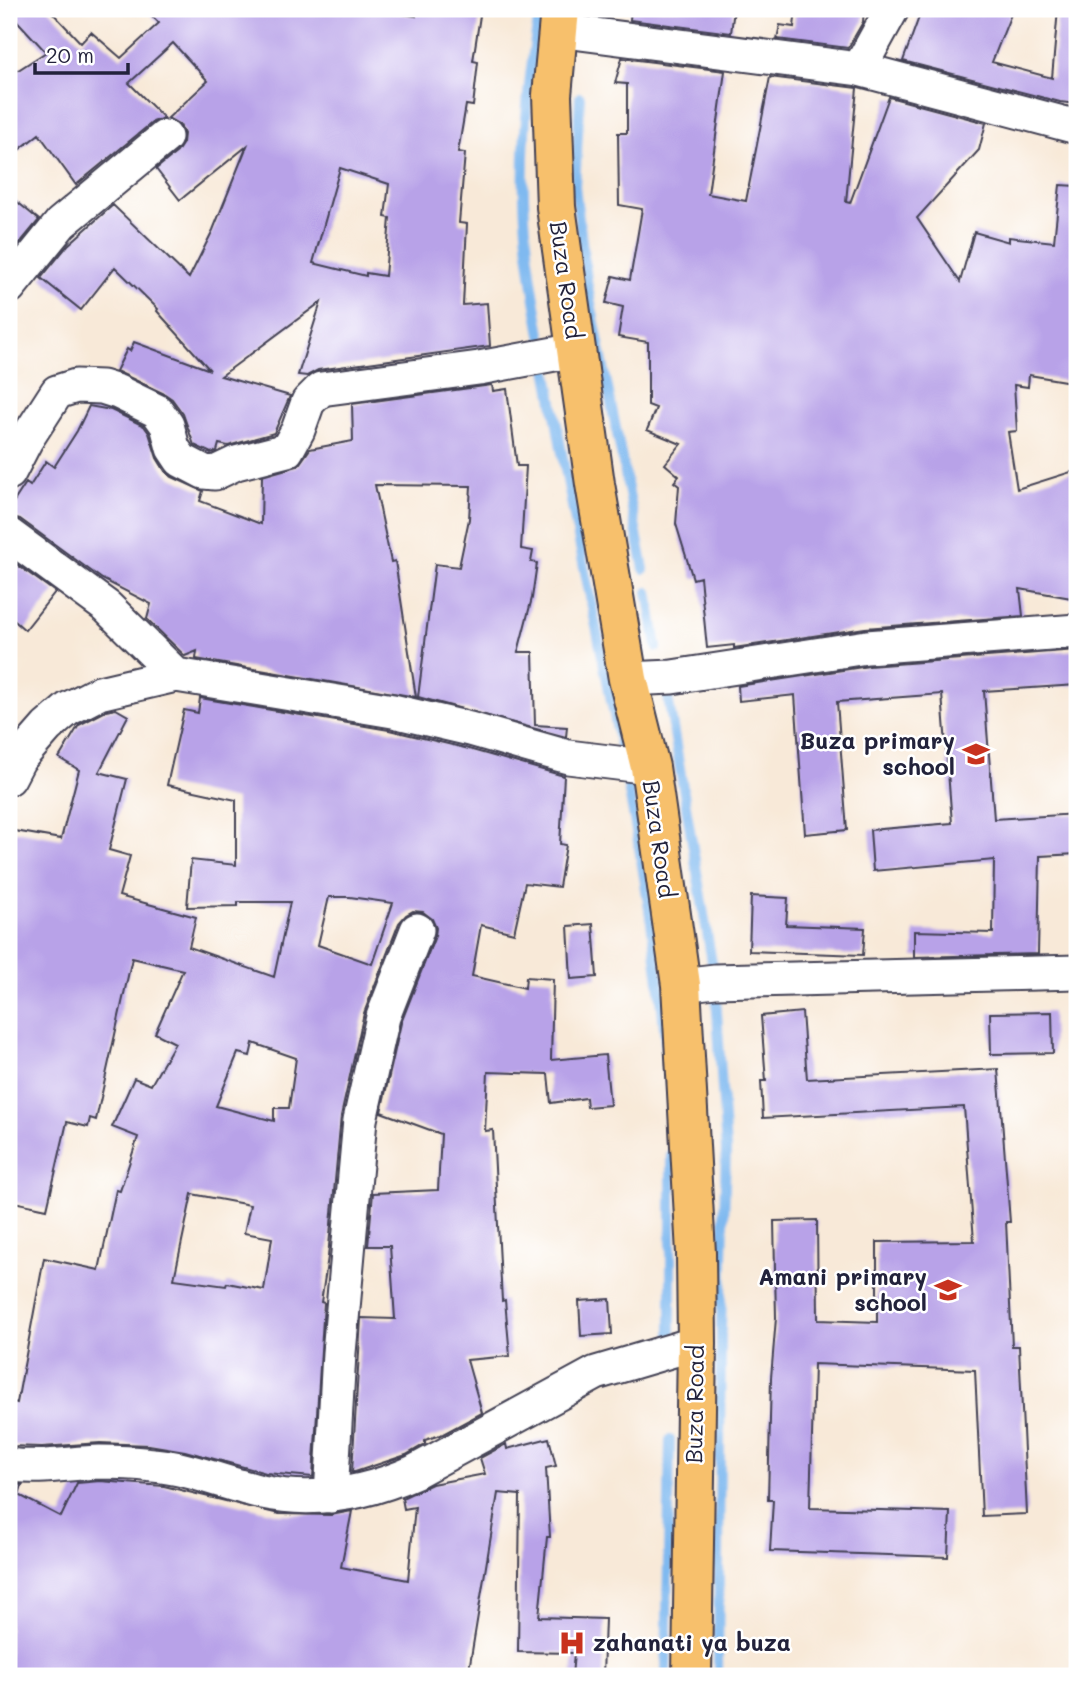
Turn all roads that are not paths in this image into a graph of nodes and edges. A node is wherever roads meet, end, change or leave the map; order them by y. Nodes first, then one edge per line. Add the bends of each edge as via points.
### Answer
1 (891, 9) edge
2 (559, 19) edge
3 (859, 69) junction
4 (1077, 127) edge
5 (165, 137) dead end
6 (9, 288) edge
7 (576, 350) junction
8 (9, 473) edge
9 (9, 535) edge
10 (1077, 631) edge
11 (176, 675) junction
12 (628, 679) junction
13 (649, 767) junction
14 (9, 778) edge
15 (417, 930) dead end
16 (1077, 972) edge
17 (681, 985) junction
18 (697, 1343) junction
19 (9, 1465) edge
20 (331, 1496) junction
21 (692, 1676) edge

1 - 3 street
2 - 3 street
2 - 7 main road, Buza Road via 552,95 556,206
3 - 4 street
5 - 6 street via 61,223
7 - 8 street via 321,389 307,402 287,450 215,473 192,468 181,460 157,411 102,387 76,386 57,392
7 - 12 main road, Buza Road
9 - 11 street via 107,607
10 - 12 street via 867,647 672,677
11 - 13 street via 393,711 568,757
11 - 14 street via 99,693 68,709 19,759
12 - 13 main road, Buza Road
13 - 17 main road, Buza Road
15 - 20 street via 383,1017 360,1120
16 - 17 street
17 - 18 main road, Buza Road
18 - 20 street via 596,1373 414,1472 383,1486
18 - 21 main road, Buza Road
19 - 20 street via 156,1465 264,1492

